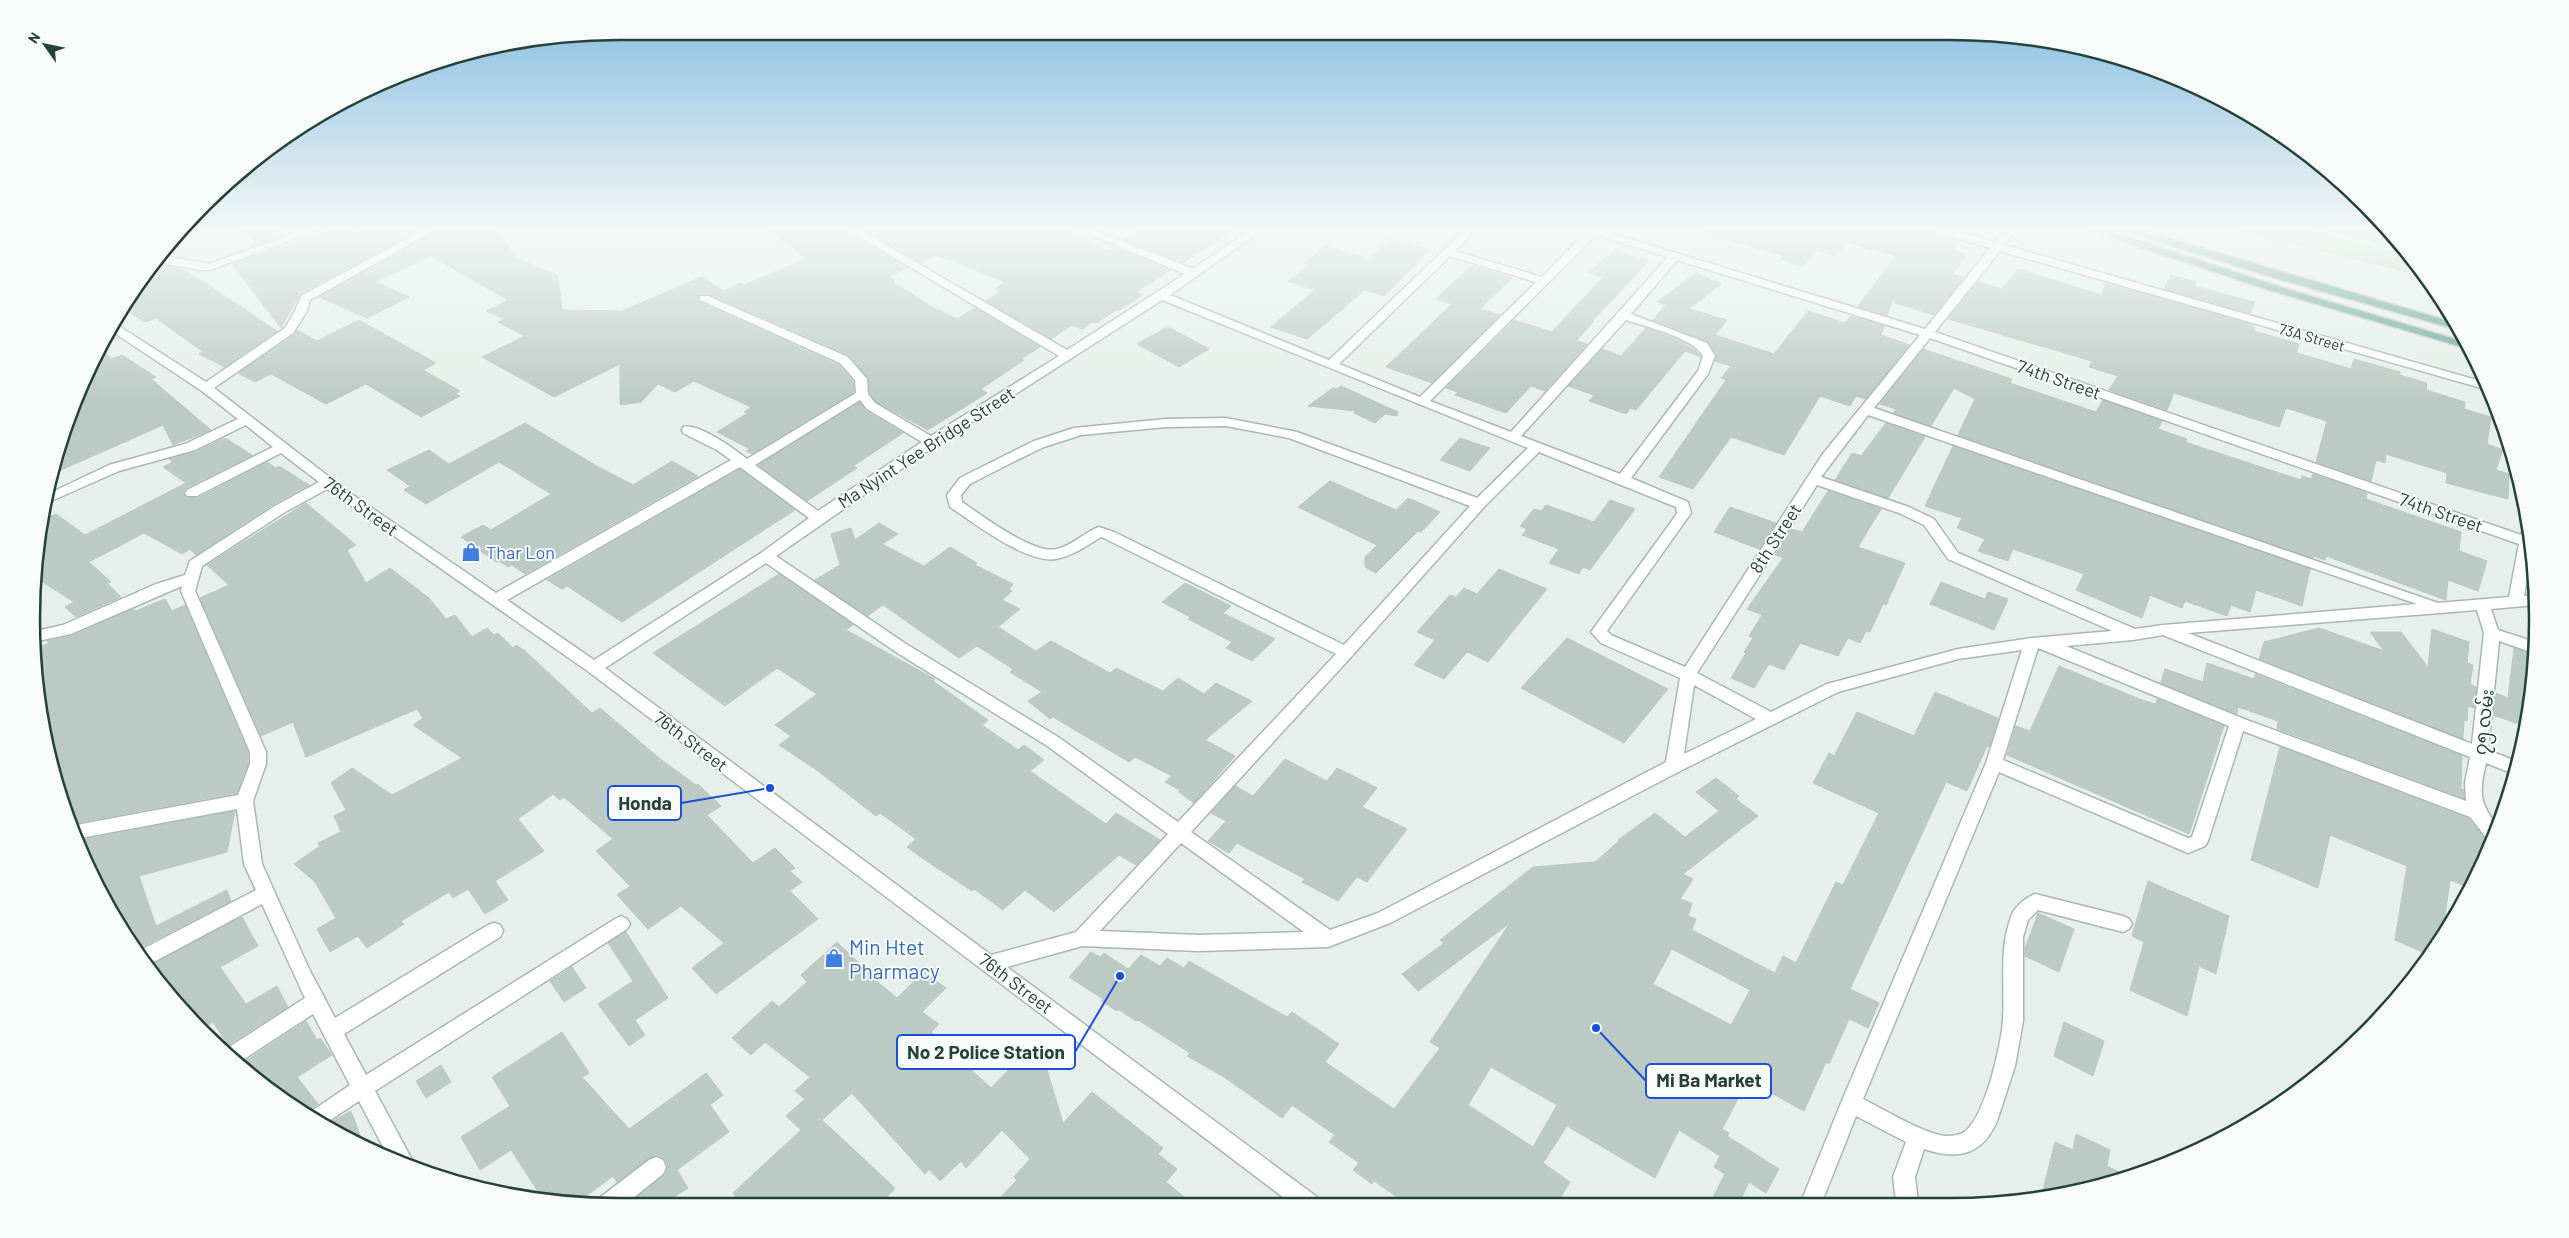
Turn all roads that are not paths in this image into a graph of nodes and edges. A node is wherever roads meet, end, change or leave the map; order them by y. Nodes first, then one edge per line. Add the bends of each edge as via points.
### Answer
1 (328, 286) edge
2 (948, 286) edge
3 (1175, 286) edge
4 (1413, 286) edge
5 (1539, 286) edge
6 (1649, 286) edge
7 (1772, 286) edge
8 (1965, 286) edge
9 (2136, 286) edge
10 (2266, 286) edge
11 (2313, 286) edge
12 (1161, 296) junction
13 (704, 298) dead end
14 (1624, 315) junction
15 (2448, 324) edge
16 (118, 330) edge
17 (1926, 333) junction
18 (2458, 343) edge
19 (1068, 356) junction
20 (1331, 365) junction
21 (2479, 385) edge
22 (206, 388) junction
23 (862, 394) junction
24 (1422, 402) junction
25 (1866, 410) junction
26 (248, 419) junction
27 (688, 430) dead end
28 (1513, 437) junction
29 (930, 442) junction
30 (283, 446) junction
31 (1536, 446) junction
32 (743, 463) junction
33 (1813, 479) junction
34 (1623, 480) junction
35 (328, 483) junction
36 (192, 493) dead end
37 (53, 497) edge
38 (1479, 504) junction
39 (818, 518) junction
40 (2523, 536) edge
41 (766, 556) junction
42 (2525, 556) edge
43 (192, 578) junction
44 (496, 600) junction
45 (2529, 600) edge
46 (2516, 601) junction
47 (2482, 603) junction
48 (2437, 606) junction
49 (2163, 630) junction
50 (2492, 633) junction
51 (40, 635) edge
52 (2133, 635) junction
53 (2037, 643) junction
54 (2528, 646) edge
55 (1346, 653) junction
56 (594, 668) junction
57 (1688, 675) junction
58 (1769, 718) junction
59 (2238, 722) junction
60 (2479, 755) junction
61 (1994, 763) junction
62 (1674, 766) junction
63 (2510, 766) edge
64 (245, 801) junction
65 (2476, 812) junction
66 (2489, 829) edge
67 (80, 831) edge
68 (1180, 833) junction
69 (265, 894) junction
70 (621, 924) dead end
71 (2123, 924) dead end
72 (494, 931) dead end
73 (1082, 938) junction
74 (1328, 940) junction
75 (148, 955) edge
76 (990, 963) junction
77 (316, 1001) junction
78 (333, 1030) junction
79 (236, 1053) edge
80 (363, 1087) junction
81 (1851, 1103) junction
82 (321, 1115) edge
83 (1918, 1137) junction
84 (399, 1155) edge
85 (656, 1167) dead end
86 (616, 1198) edge
87 (1302, 1198) edge
88 (1814, 1198) edge
89 (1906, 1198) edge

1 - 22 street via 305,298 301,312 289,330
2 - 19 street
3 - 12 street, Ma Nyint Yee Bridge Street
4 - 20 street
5 - 24 street
6 - 14 street
7 - 17 street, 74th Street
8 - 17 street, 8th Street
9 - 21 street, 73A Street
10 - 18 main road
11 - 15 main road
12 - 19 street, Ma Nyint Yee Bridge Street
12 - 20 street
13 - 23 street via 844,360 861,379
14 - 28 street
14 - 34 street via 1686,337 1703,346 1709,356 1704,371
16 - 22 street, 76th Street
17 - 25 street, 8th Street
17 - 40 street, 74th Street
19 - 29 street, Ma Nyint Yee Bridge Street
20 - 24 street
22 - 26 street, 76th Street
23 - 29 street via 871,406
23 - 32 street
24 - 28 street
25 - 33 street, 8th Street
25 - 48 street
26 - 30 street, 76th Street
26 - 37 street via 190,447 114,468
27 - 32 street via 722,447
28 - 31 street
29 - 39 street, Ma Nyint Yee Bridge Street
30 - 35 street, 76th Street
30 - 36 street
31 - 34 street
31 - 38 street
32 - 39 street
32 - 44 street
33 - 52 street via 1904,510 1929,522 1953,556
33 - 57 street, 8th Street
34 - 57 street via 1673,499 1683,505 1684,512 1599,632 1606,639
35 - 43 street via 280,509 195,564
35 - 44 street, 76th Street
38 - 55 street
38 - 55 street via 1292,436 1226,422 1166,423 1079,431 1039,444 965,481 954,495 954,504 1028,548 1050,555 1074,548 1099,532 1108,534
39 - 41 street, Ma Nyint Yee Bridge Street
41 - 56 street, Ma Nyint Yee Bridge Street
41 - 68 street via 901,648 1052,741
42 - 46 street
43 - 51 street via 161,588 66,630
43 - 64 street via 188,591 258,752 258,764
44 - 56 street, 76th Street
45 - 46 street
46 - 47 street
47 - 48 street
47 - 50 street, ၇၅ လမ်း
48 - 49 street
49 - 52 street
49 - 60 street
50 - 54 street
50 - 60 street, ၇၅ လမ်း
52 - 53 street
53 - 58 street via 1958,654 1833,688
53 - 59 street
53 - 61 street
55 - 68 street
56 - 76 street, 76th Street
57 - 58 street
57 - 62 street, 8th Street
58 - 62 street
59 - 61 street via 2199,841 2188,846
59 - 65 street
60 - 63 street
60 - 65 street, ၇၅ လမ်း via 2474,783
61 - 81 street
62 - 74 street via 1384,918
64 - 67 street
64 - 69 street via 253,864
65 - 66 street
68 - 73 street
68 - 74 street
69 - 75 street
69 - 77 street
70 - 80 street
71 - 83 street via 2035,902 2020,916 2014,937 2013,1021 2005,1066 1987,1121 1967,1143 1945,1146
72 - 78 street
73 - 74 street via 1199,943
73 - 76 street
76 - 87 street, 76th Street
77 - 78 street
77 - 79 street
78 - 80 street
80 - 82 street
80 - 84 street
81 - 83 street
81 - 88 street
83 - 89 street via 1904,1178
85 - 86 street

